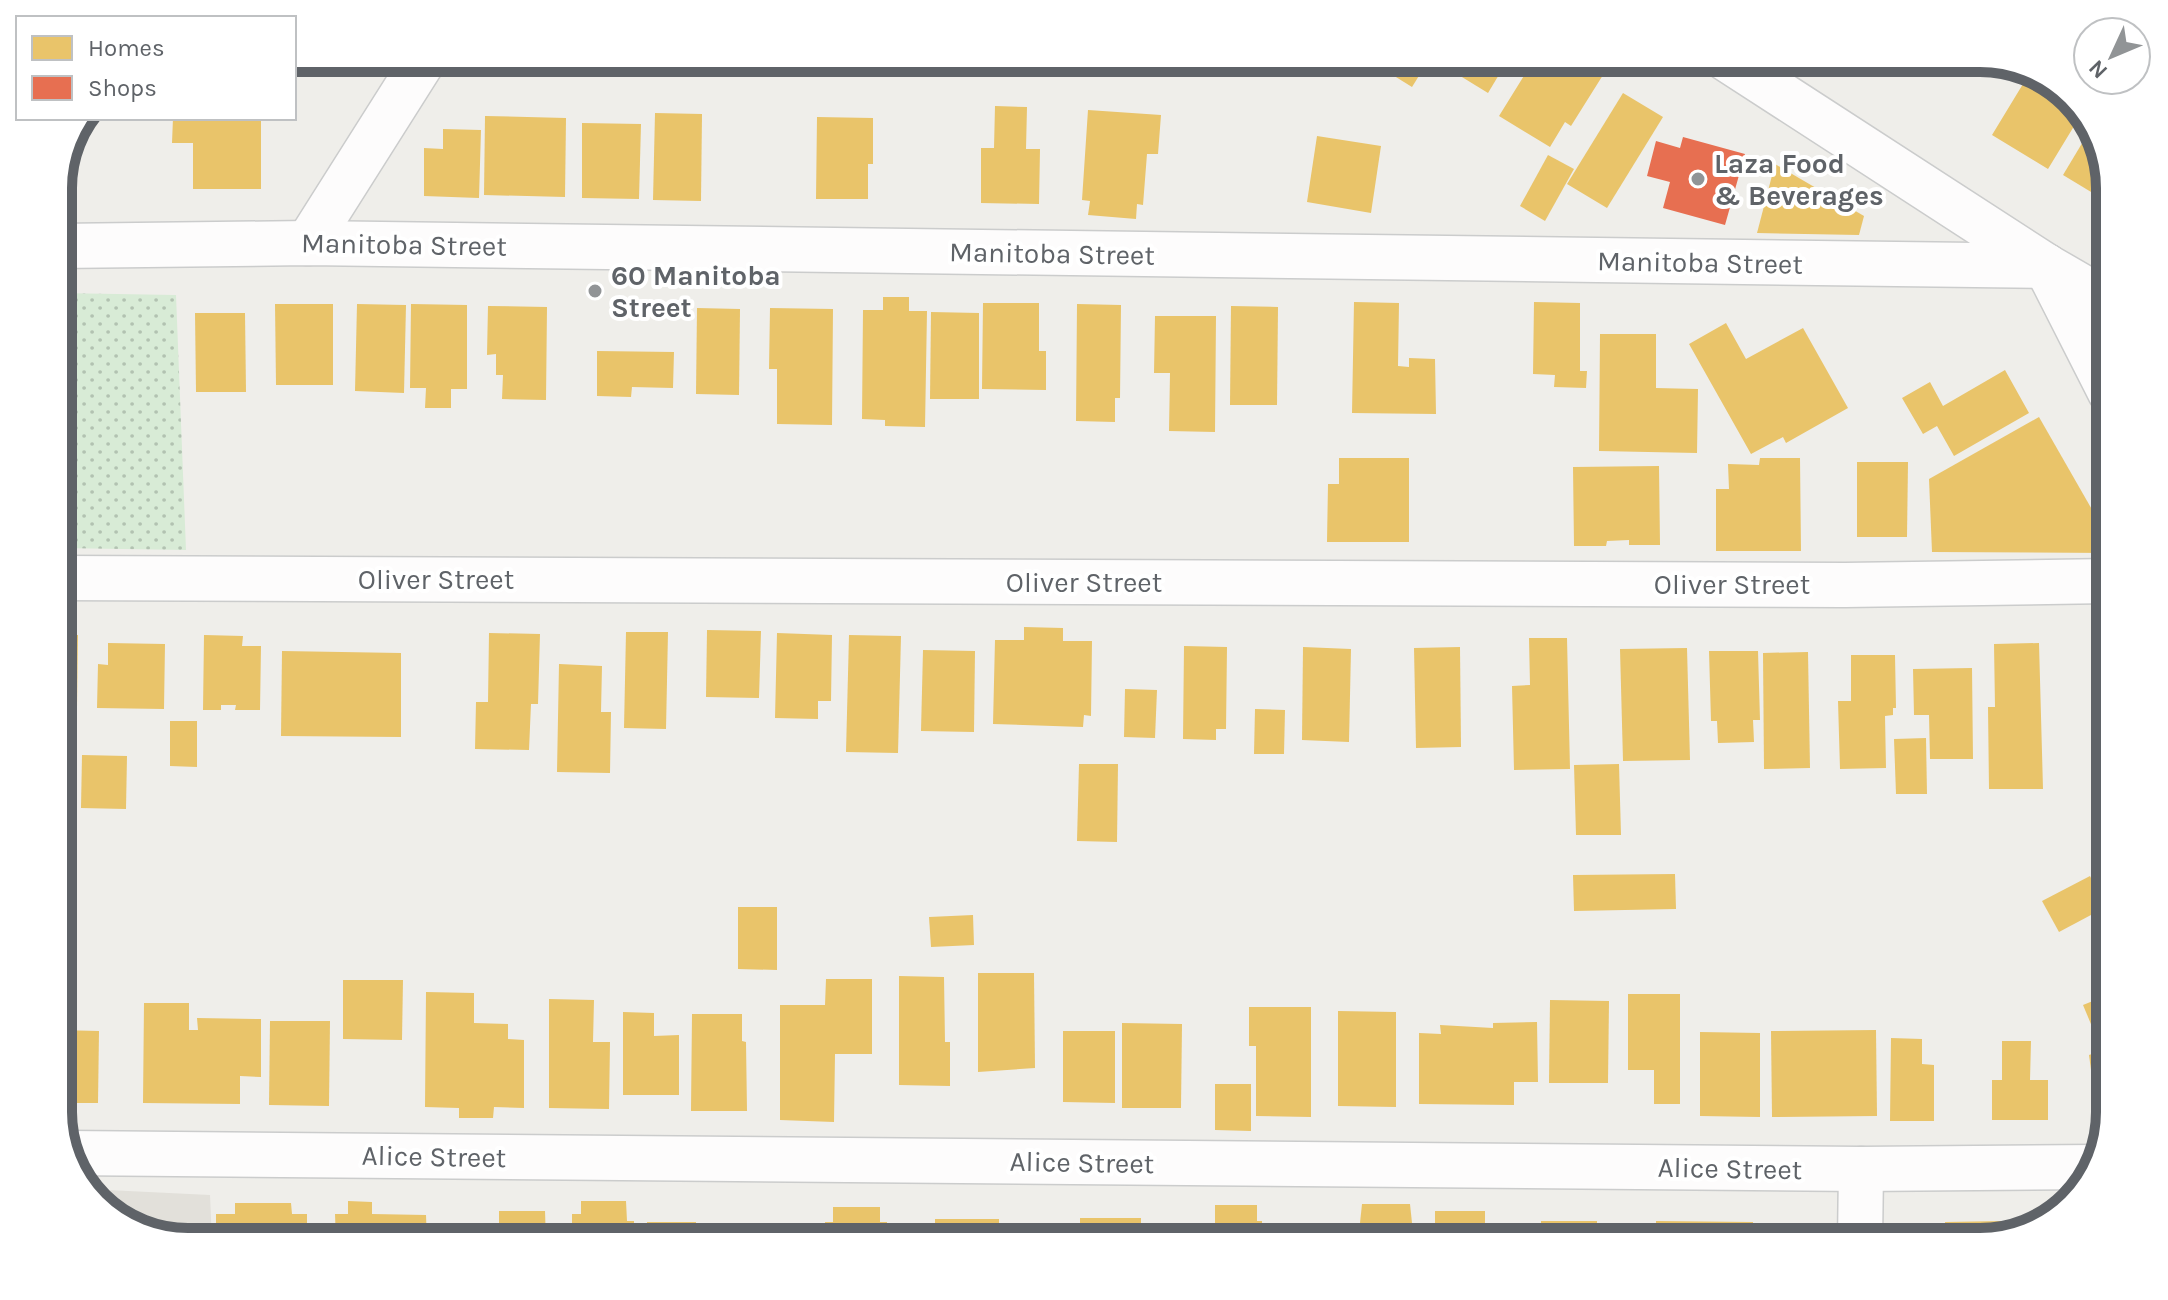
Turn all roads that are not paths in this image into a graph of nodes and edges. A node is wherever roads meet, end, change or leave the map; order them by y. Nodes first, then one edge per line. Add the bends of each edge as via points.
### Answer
1 (416, 72) edge
2 (1747, 72) edge
3 (308, 243) junction
4 (72, 246) edge
5 (2046, 266) junction
6 (2096, 295) edge
7 (2096, 364) edge
8 (72, 578) edge
9 (2096, 581) edge
10 (80, 1153) edge
11 (2082, 1167) edge
12 (1861, 1169) junction
13 (1860, 1228) edge

1 - 3 street
2 - 5 street
3 - 4 street, Manitoba Street
3 - 5 street, Manitoba Street
5 - 6 street
5 - 7 street
8 - 9 street, Oliver Street via 1845,585
10 - 12 street, Alice Street
11 - 12 street, Alice Street
12 - 13 street

